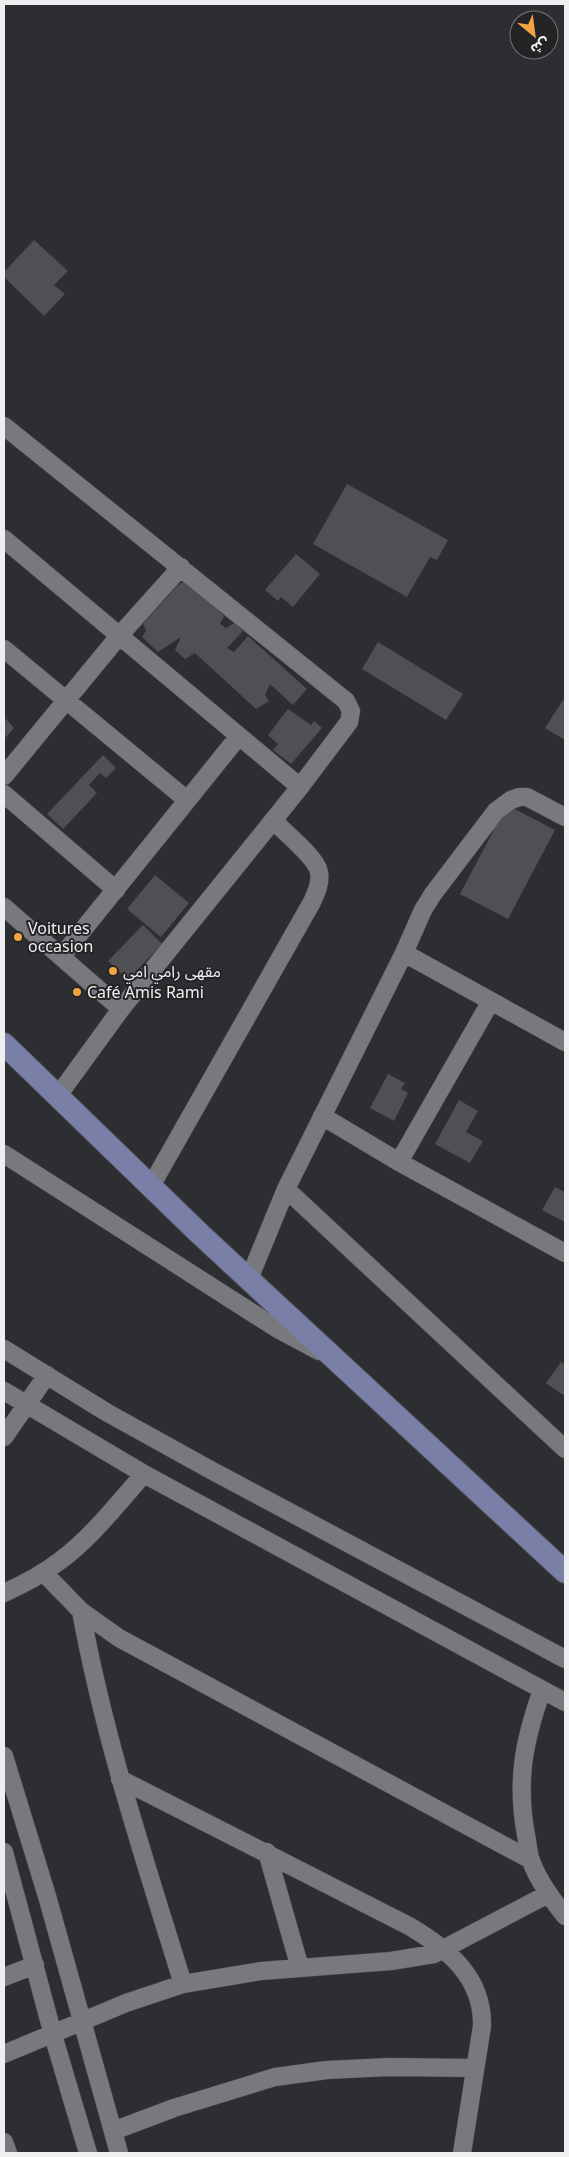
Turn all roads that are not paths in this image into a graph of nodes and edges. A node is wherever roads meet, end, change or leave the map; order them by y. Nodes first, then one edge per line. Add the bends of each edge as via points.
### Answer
1 (4, 426) edge
2 (4, 539) edge
3 (180, 566) junction
4 (119, 636) junction
5 (4, 649) edge
6 (65, 701) junction
7 (239, 736) junction
8 (4, 776) edge
9 (300, 787) junction
10 (4, 794) edge
11 (187, 800) junction
12 (565, 817) edge
13 (273, 820) junction
14 (116, 890) junction
15 (4, 907) edge
16 (404, 953) junction
17 (61, 957) junction
18 (491, 1001) junction
19 (121, 1008) junction
20 (565, 1042) edge
21 (4, 1044) edge
22 (57, 1097) junction
23 (322, 1116) junction
24 (4, 1154) edge
25 (399, 1162) junction
26 (151, 1186) junction
27 (286, 1189) junction
28 (565, 1253) edge
29 (249, 1279) junction
30 (4, 1349) edge
31 (339, 1362) junction
32 (47, 1375) junction
33 (4, 1391) edge
34 (26, 1405) junction
35 (4, 1437) edge
36 (565, 1449) edge
37 (144, 1474) junction
38 (44, 1572) junction
39 (565, 1572) edge
40 (4, 1593) edge
41 (81, 1611) junction
42 (565, 1659) edge
43 (542, 1690) junction
44 (565, 1702) edge
45 (4, 1756) edge
46 (120, 1779) junction
47 (4, 1852) edge
48 (267, 1852) junction
49 (531, 1860) junction
50 (548, 1894) junction
51 (10, 1900) edge
52 (565, 1916) edge
53 (445, 1950) junction
54 (36, 1965) junction
55 (300, 1968) junction
56 (4, 1977) edge
57 (183, 1984) junction
58 (82, 2021) junction
59 (53, 2034) junction
60 (4, 2054) edge
61 (475, 2068) junction
62 (113, 2131) junction
63 (4, 2142) edge
64 (8, 2153) edge
65 (88, 2153) edge
66 (119, 2153) edge
67 (462, 2153) edge

1 - 3 street
2 - 4 street
3 - 4 street
3 - 9 street via 350,706 349,722
4 - 6 street
4 - 7 street
5 - 6 street
6 - 8 street
6 - 11 street
7 - 9 street
7 - 11 street
9 - 13 street
10 - 14 street
11 - 14 street
12 - 16 street via 527,797 519,797 501,806 433,894
13 - 19 street
13 - 26 street via 315,863 319,886
14 - 17 street
15 - 17 street
16 - 18 street
16 - 23 street
17 - 19 street
18 - 20 street
18 - 25 street
19 - 22 street
21 - 22 main road
22 - 26 main road
23 - 25 street
23 - 27 street
24 - 31 street via 276,1328
25 - 28 street
26 - 29 main road
27 - 29 street
27 - 36 street
29 - 31 main road
30 - 32 street
31 - 39 main road
32 - 34 street
32 - 42 street via 207,1468
33 - 34 street
34 - 35 street
34 - 37 street
37 - 38 street via 83,1540
37 - 43 street
38 - 40 street
38 - 41 street
41 - 46 street
41 - 49 street via 119,1638
43 - 44 street
43 - 49 street via 529,1727 523,1766 524,1824
45 - 58 street
46 - 48 street
46 - 57 street
47 - 51 street
48 - 53 street via 409,1926
48 - 55 street
49 - 50 street
50 - 52 street
50 - 53 street
51 - 54 street
53 - 55 street via 414,1959
53 - 61 street via 468,1978 480,2000 482,2026
54 - 56 street
54 - 59 street
55 - 57 street
57 - 58 street
58 - 59 street
58 - 62 street
59 - 60 street
59 - 65 street
61 - 62 street via 389,2067 275,2077 174,2108
61 - 67 street
62 - 66 street
63 - 64 street

